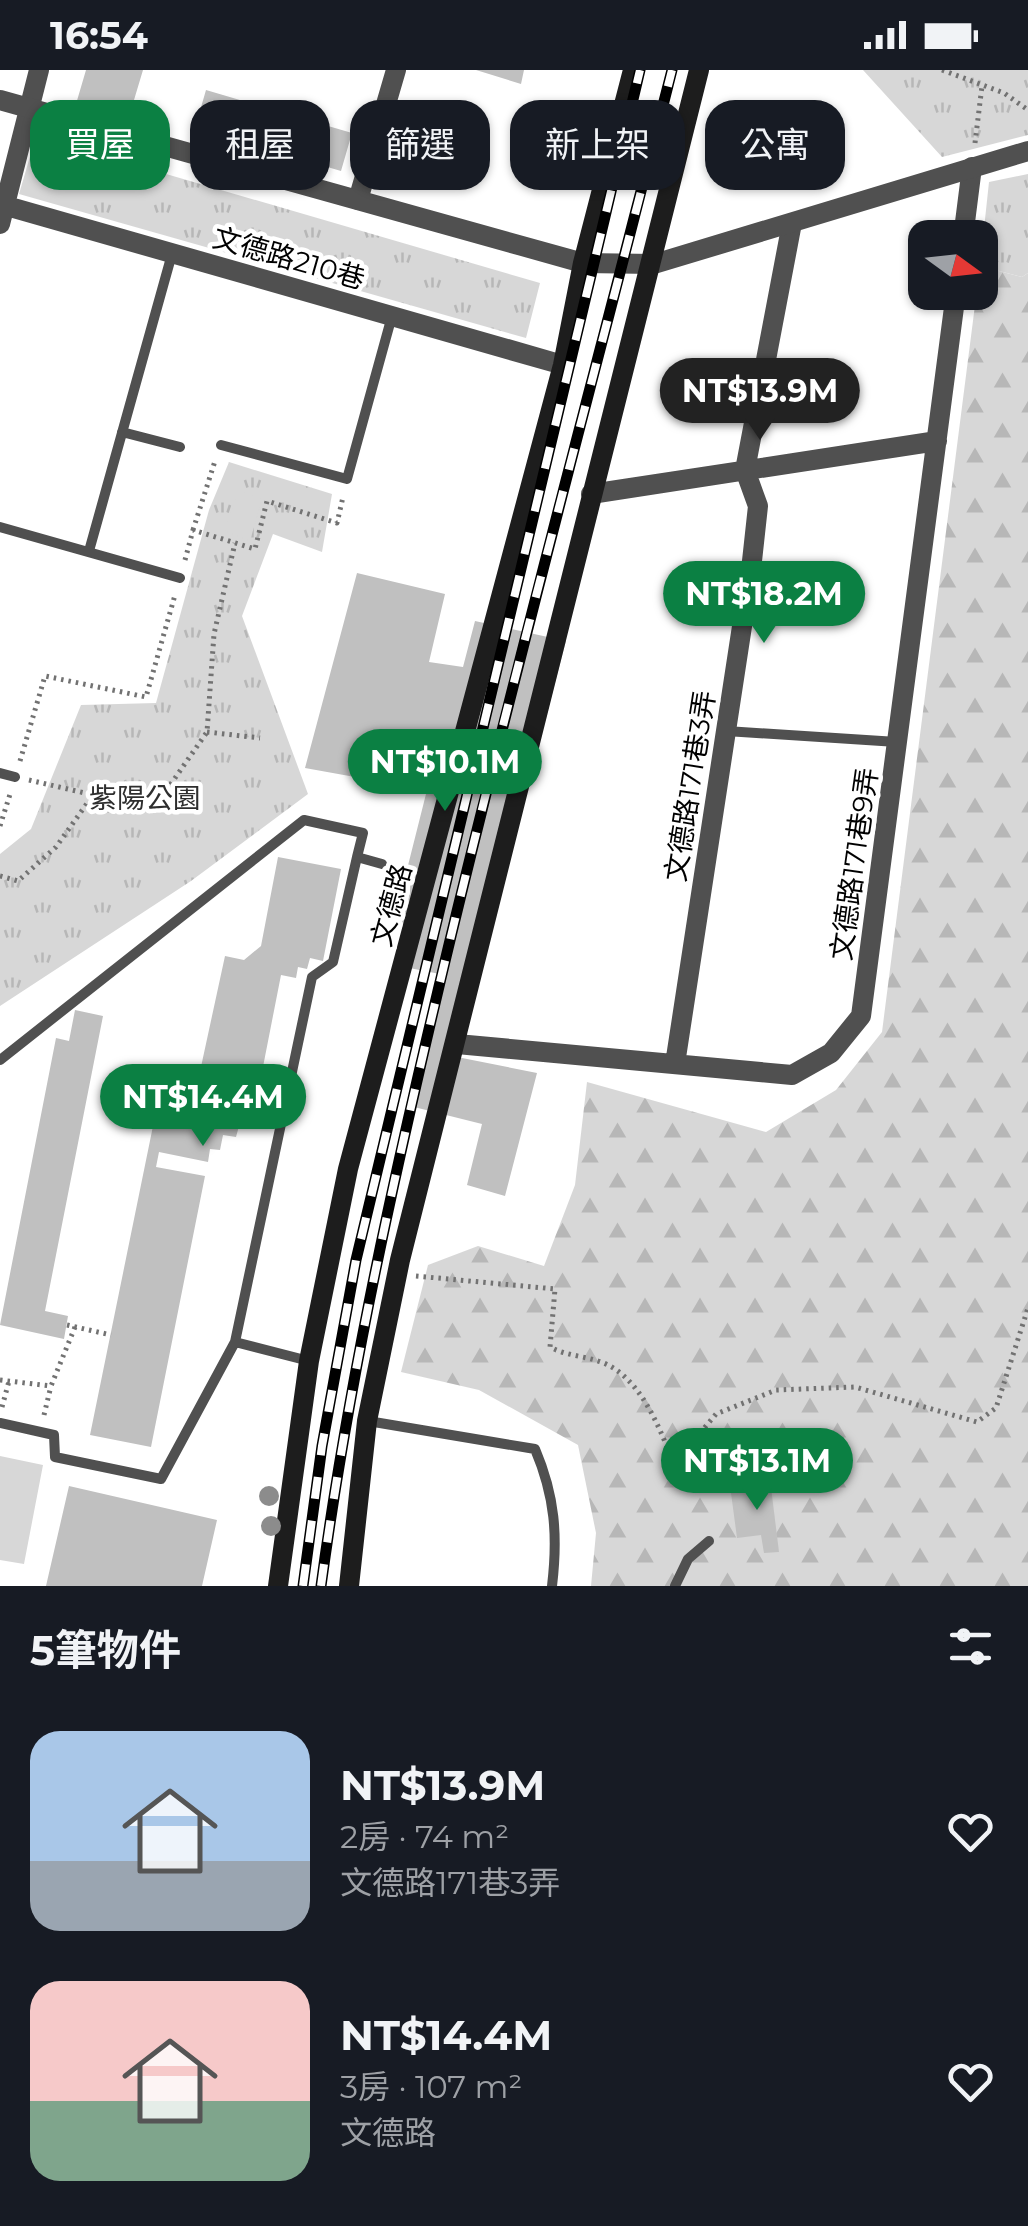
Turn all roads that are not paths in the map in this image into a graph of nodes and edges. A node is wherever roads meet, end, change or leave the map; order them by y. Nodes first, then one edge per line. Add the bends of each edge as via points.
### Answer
1 (39, 70) edge
2 (396, 70) edge
3 (633, 70) edge
4 (699, 70) edge
5 (0, 100) edge
6 (29, 108) junction
7 (1028, 151) edge
8 (972, 166) junction
9 (358, 200) junction
10 (2, 211) edge
11 (965, 220) edge
12 (792, 224) junction
13 (172, 254) junction
14 (584, 263) junction
15 (654, 264) junction
16 (954, 310) edge
17 (392, 316) junction
18 (563, 365) junction
19 (122, 432) junction
20 (937, 441) junction
21 (221, 445) road end
22 (180, 447) dead end
23 (745, 470) junction
24 (591, 494) junction
25 (0, 527) edge
26 (88, 551) junction
27 (180, 578) road end
28 (726, 730) junction
29 (898, 742) junction
30 (0, 773) edge
31 (15, 777) road end
32 (357, 857) junction
33 (382, 864) dead end
34 (457, 1044) junction
35 (0, 1060) edge
36 (676, 1064) junction
37 (236, 1342) junction
38 (309, 1361) junction
39 (367, 1421) junction
40 (0, 1423) edge
41 (709, 1541) dead end
42 (278, 1586) edge
43 (349, 1586) edge
44 (552, 1586) edge
45 (675, 1586) edge

1 - 6 street
2 - 9 street
3 - 14 main road, 文德路
4 - 15 main road
5 - 6 street
6 - 9 street
6 - 10 street
7 - 8 street
8 - 11 street
8 - 12 street
9 - 14 street
10 - 13 street, 文德路210巷
12 - 15 street
12 - 23 street, 文德路171巷3弄
13 - 17 street, 文德路210巷
13 - 19 lane
14 - 15 street
14 - 18 main road, 文德路
15 - 24 main road
16 - 20 street, 文德路171巷9弄
17 - 18 street, 文德路210巷
17 - 21 lane via 348,479
18 - 38 main road, 文德路 via 348,1170
19 - 22 lane
19 - 26 lane
20 - 23 street
20 - 29 street, 文德路171巷9弄
23 - 24 street
23 - 28 street, 文德路171巷3弄 via 758,506
24 - 34 main road
25 - 26 lane
26 - 27 lane
28 - 29 lane
28 - 36 street, 文德路171巷3弄
29 - 36 street, 文德路171巷9弄 via 862,1016 831,1053 792,1075
30 - 31 lane
32 - 33 lane
32 - 35 lane via 363,833 304,820
32 - 37 lane via 333,962 312,977
34 - 36 street, 文德路171巷9弄
34 - 39 main road via 400,1260
37 - 38 lane
37 - 40 lane via 161,1479 55,1457 54,1435
38 - 42 main road, 文德路
39 - 43 main road
39 - 44 lane via 535,1449 552,1490
41 - 45 lane via 688,1560

